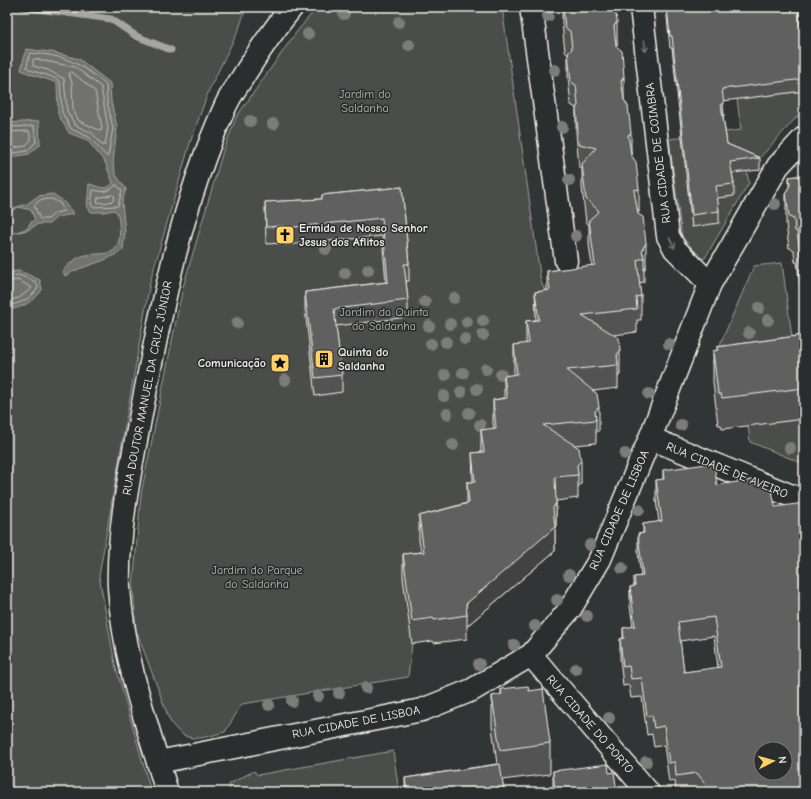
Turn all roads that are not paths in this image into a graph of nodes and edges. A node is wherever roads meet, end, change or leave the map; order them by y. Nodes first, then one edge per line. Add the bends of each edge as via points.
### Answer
1 (274, 7) edge
2 (292, 7) edge
3 (532, 7) edge
4 (640, 7) edge
5 (271, 32) junction
6 (804, 138) edge
7 (566, 261) dead end
8 (710, 284) junction
9 (650, 438) junction
10 (804, 501) edge
11 (531, 655) junction
12 (158, 762) junction
13 (167, 792) edge
14 (648, 792) edge

1 - 5 street
2 - 5 street, RUA DOUTOR MANUEL DA CRUZ JÚNIOR
3 - 7 street
4 -> 8 street, RUA CIDADE DE COIMBRA via 668,236 675,250
5 - 12 street, RUA DOUTOR MANUEL DA CRUZ JÚNIOR via 225,105 204,160 176,248 164,295 126,500 119,586 122,612 130,663
6 - 8 street, RUA CIDADE DE LISBOA via 778,166
8 - 9 street, RUA CIDADE DE LISBOA
9 - 10 street, RUA CIDADE DE AVEIRO
9 - 11 street, RUA CIDADE DE LISBOA via 600,559 570,609
11 - 12 street, RUA CIDADE DE LISBOA via 472,690 422,710
11 - 14 street, RUA CIDADE DO PORTO
12 - 13 street, RUA DOUTOR MANUEL DA CRUZ JÚNIOR

